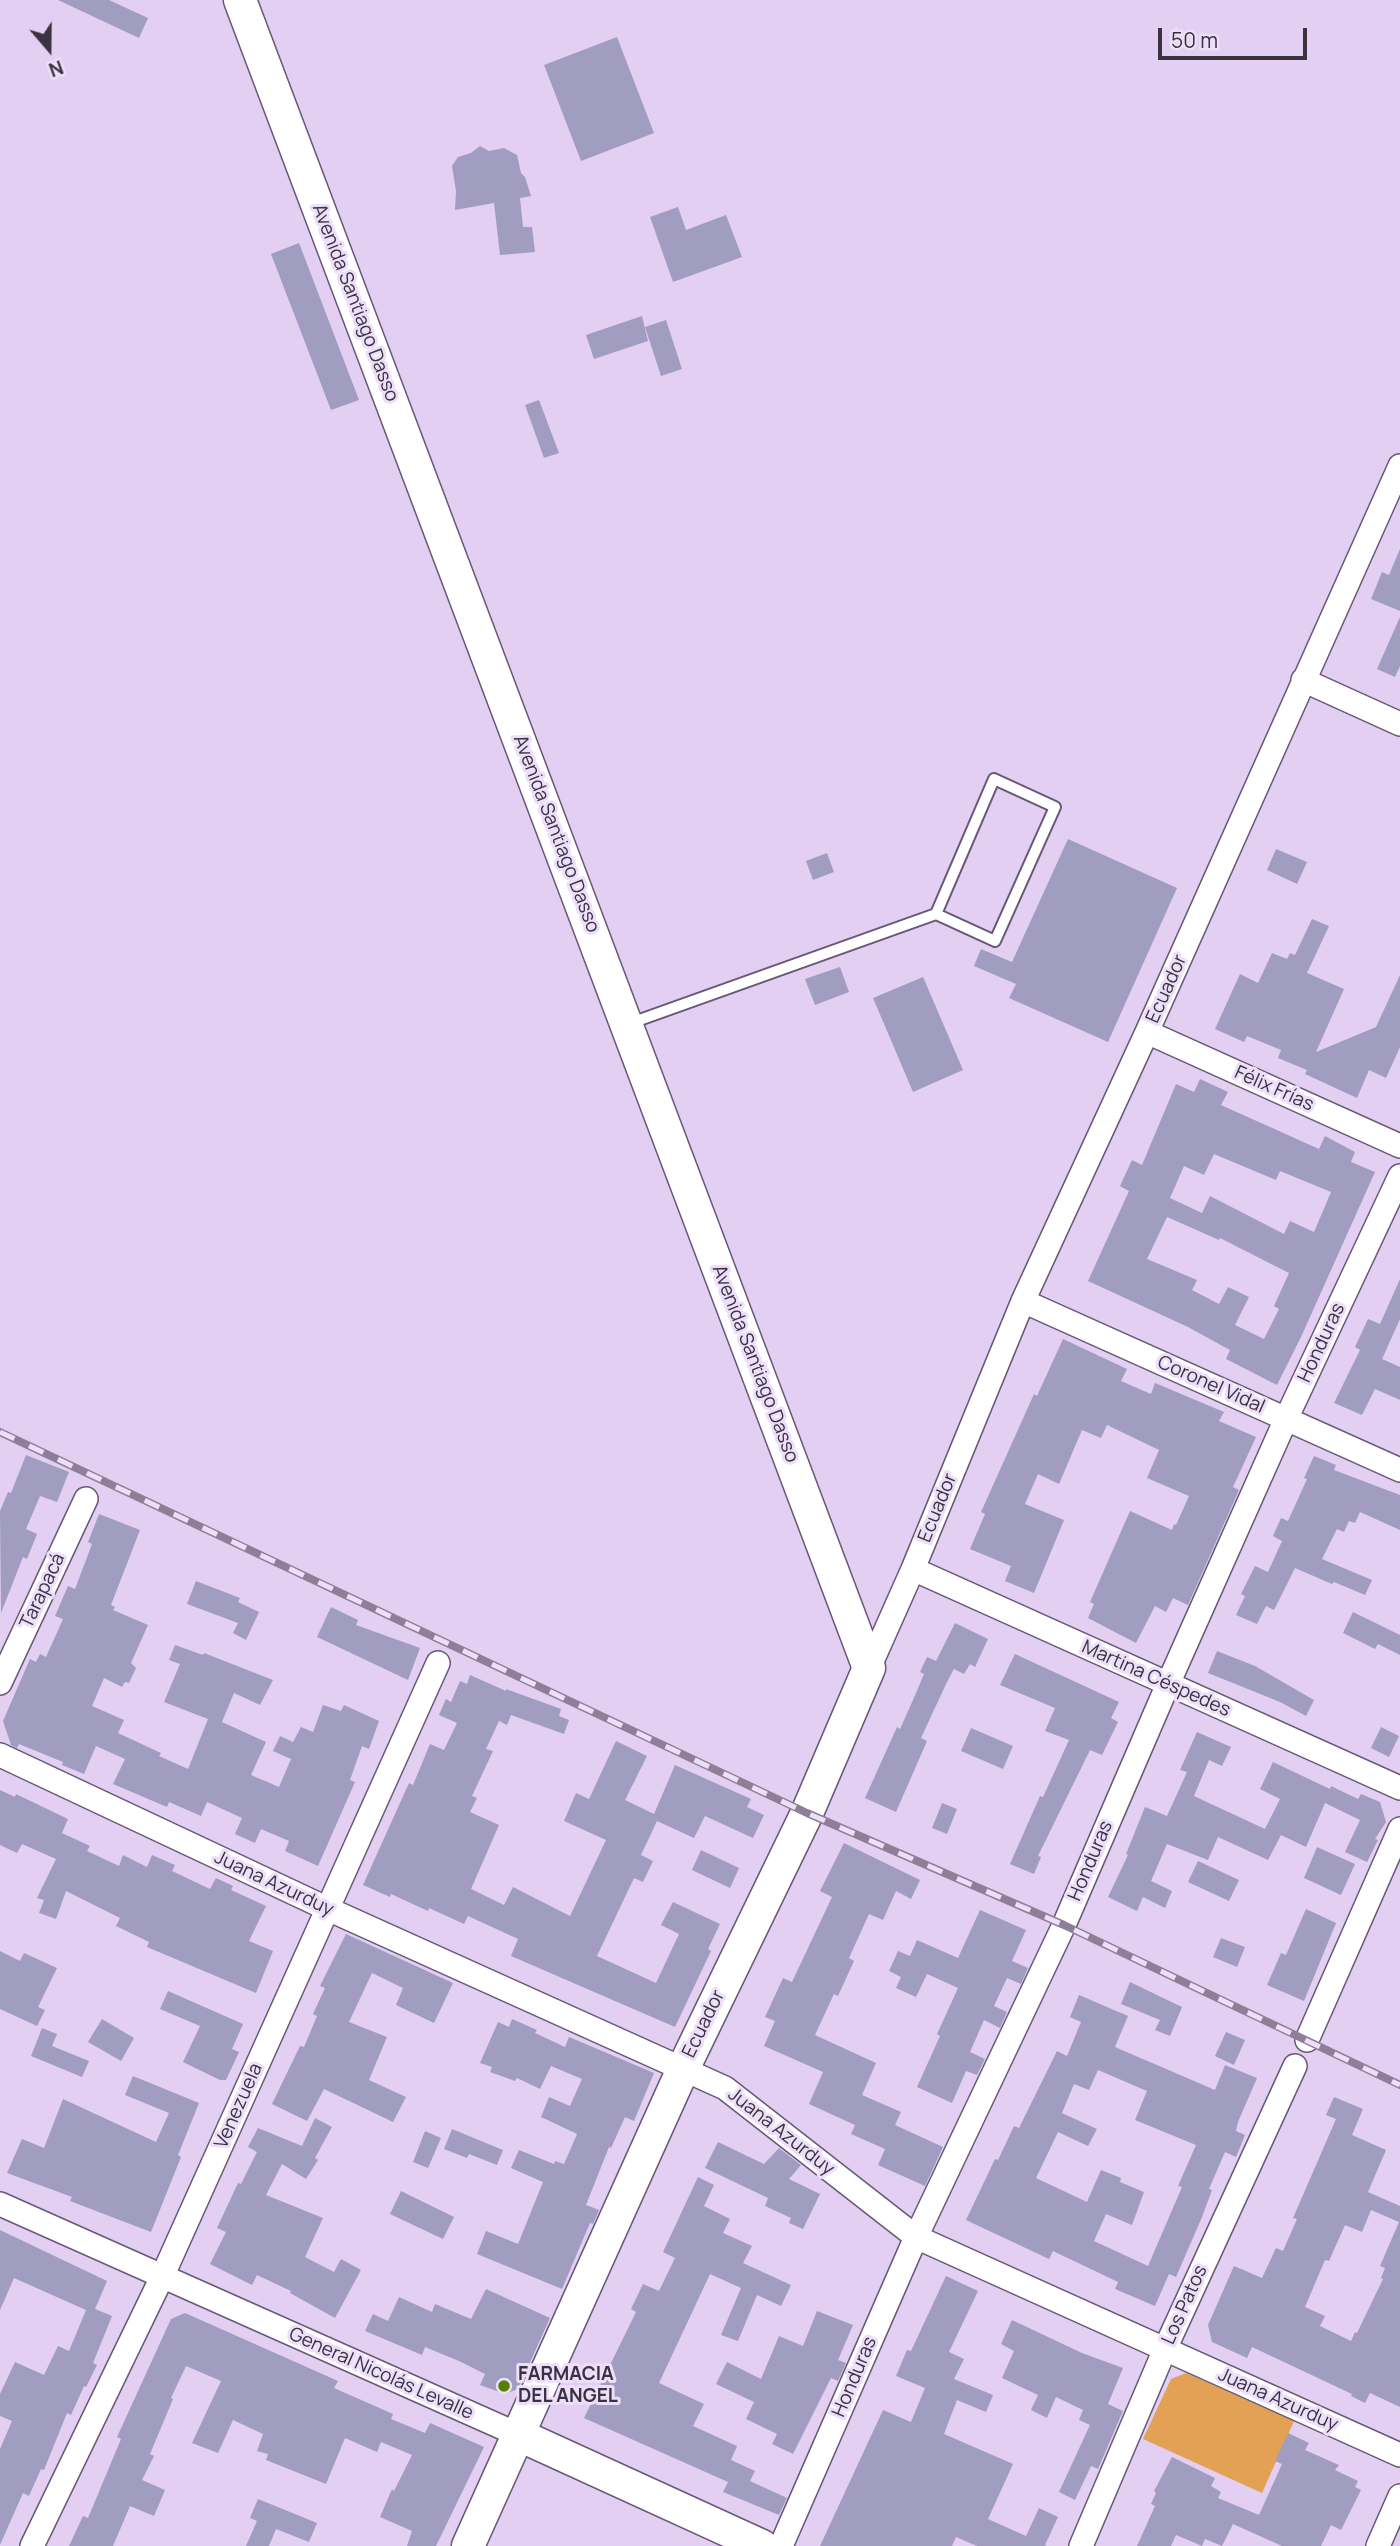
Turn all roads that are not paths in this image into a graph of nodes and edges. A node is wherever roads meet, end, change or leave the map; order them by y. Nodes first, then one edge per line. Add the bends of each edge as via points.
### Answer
1 (240, 0) edge
2 (1400, 466) edge
3 (1303, 680) junction
4 (1400, 724) edge
5 (936, 914) junction
6 (628, 1024) junction
7 (1147, 1032) junction
8 (1400, 1146) edge
9 (1400, 1176) edge
10 (1023, 1301) junction
11 (1286, 1419) junction
12 (1400, 1470) edge
13 (86, 1499) dead end
14 (913, 1569) junction
15 (438, 1663) dead end
16 (869, 1668) junction
17 (0, 1683) edge
18 (1168, 1684) junction
19 (0, 1755) edge
20 (1400, 1788) edge
21 (1400, 1829) edge
22 (328, 1909) junction
23 (1307, 2040) dead end
24 (1295, 2066) dead end
25 (683, 2069) junction
26 (0, 2204) edge
27 (916, 2237) junction
28 (162, 2277) junction
29 (1165, 2349) junction
30 (519, 2435) junction
31 (1400, 2455) edge
32 (1400, 2496) edge
33 (32, 2546) edge
34 (468, 2546) edge
35 (762, 2546) edge
36 (781, 2546) edge
37 (1081, 2546) edge
38 (1378, 2546) edge

1 - 6 main road, Avenida Santiago Dasso
2 - 3 street, Ecuador
3 - 4 street
3 - 7 street, Ecuador
5 - 5 lane via 994,779 1055,807 995,941
5 - 6 lane
6 - 16 main road, Avenida Santiago Dasso
7 - 8 street, Félix Frías
7 - 10 street, Ecuador
9 - 11 street, Honduras
10 - 11 street, Coronel Vidal
10 - 14 street, Ecuador
11 - 12 street, Coronel Vidal
11 - 18 street, Honduras
13 - 17 street, Tarapacá
14 - 16 street, Ecuador
14 - 18 street, Martina Céspedes
15 - 22 street, Venezuela
16 - 25 main road, Ecuador via 807,1813
18 - 20 street, Martina Céspedes
18 - 27 street, Honduras via 1064,1925
19 - 22 street, Juana Azurduy
21 - 23 street
22 - 25 street, Juana Azurduy
22 - 28 street, Venezuela
24 - 29 street, Los Patos
25 - 27 street, Juana Azurduy via 725,2088
25 - 30 main road, Ecuador
26 - 28 street, General Nicolás Levalle
27 - 29 street, Juana Azurduy
27 - 36 street, Honduras
28 - 30 street, General Nicolás Levalle
28 - 33 street, Venezuela
29 - 31 street, Juana Azurduy
29 - 37 street, Los Patos
30 - 34 main road, Ecuador
30 - 35 main road, General Nicolás Levalle
32 - 38 street

